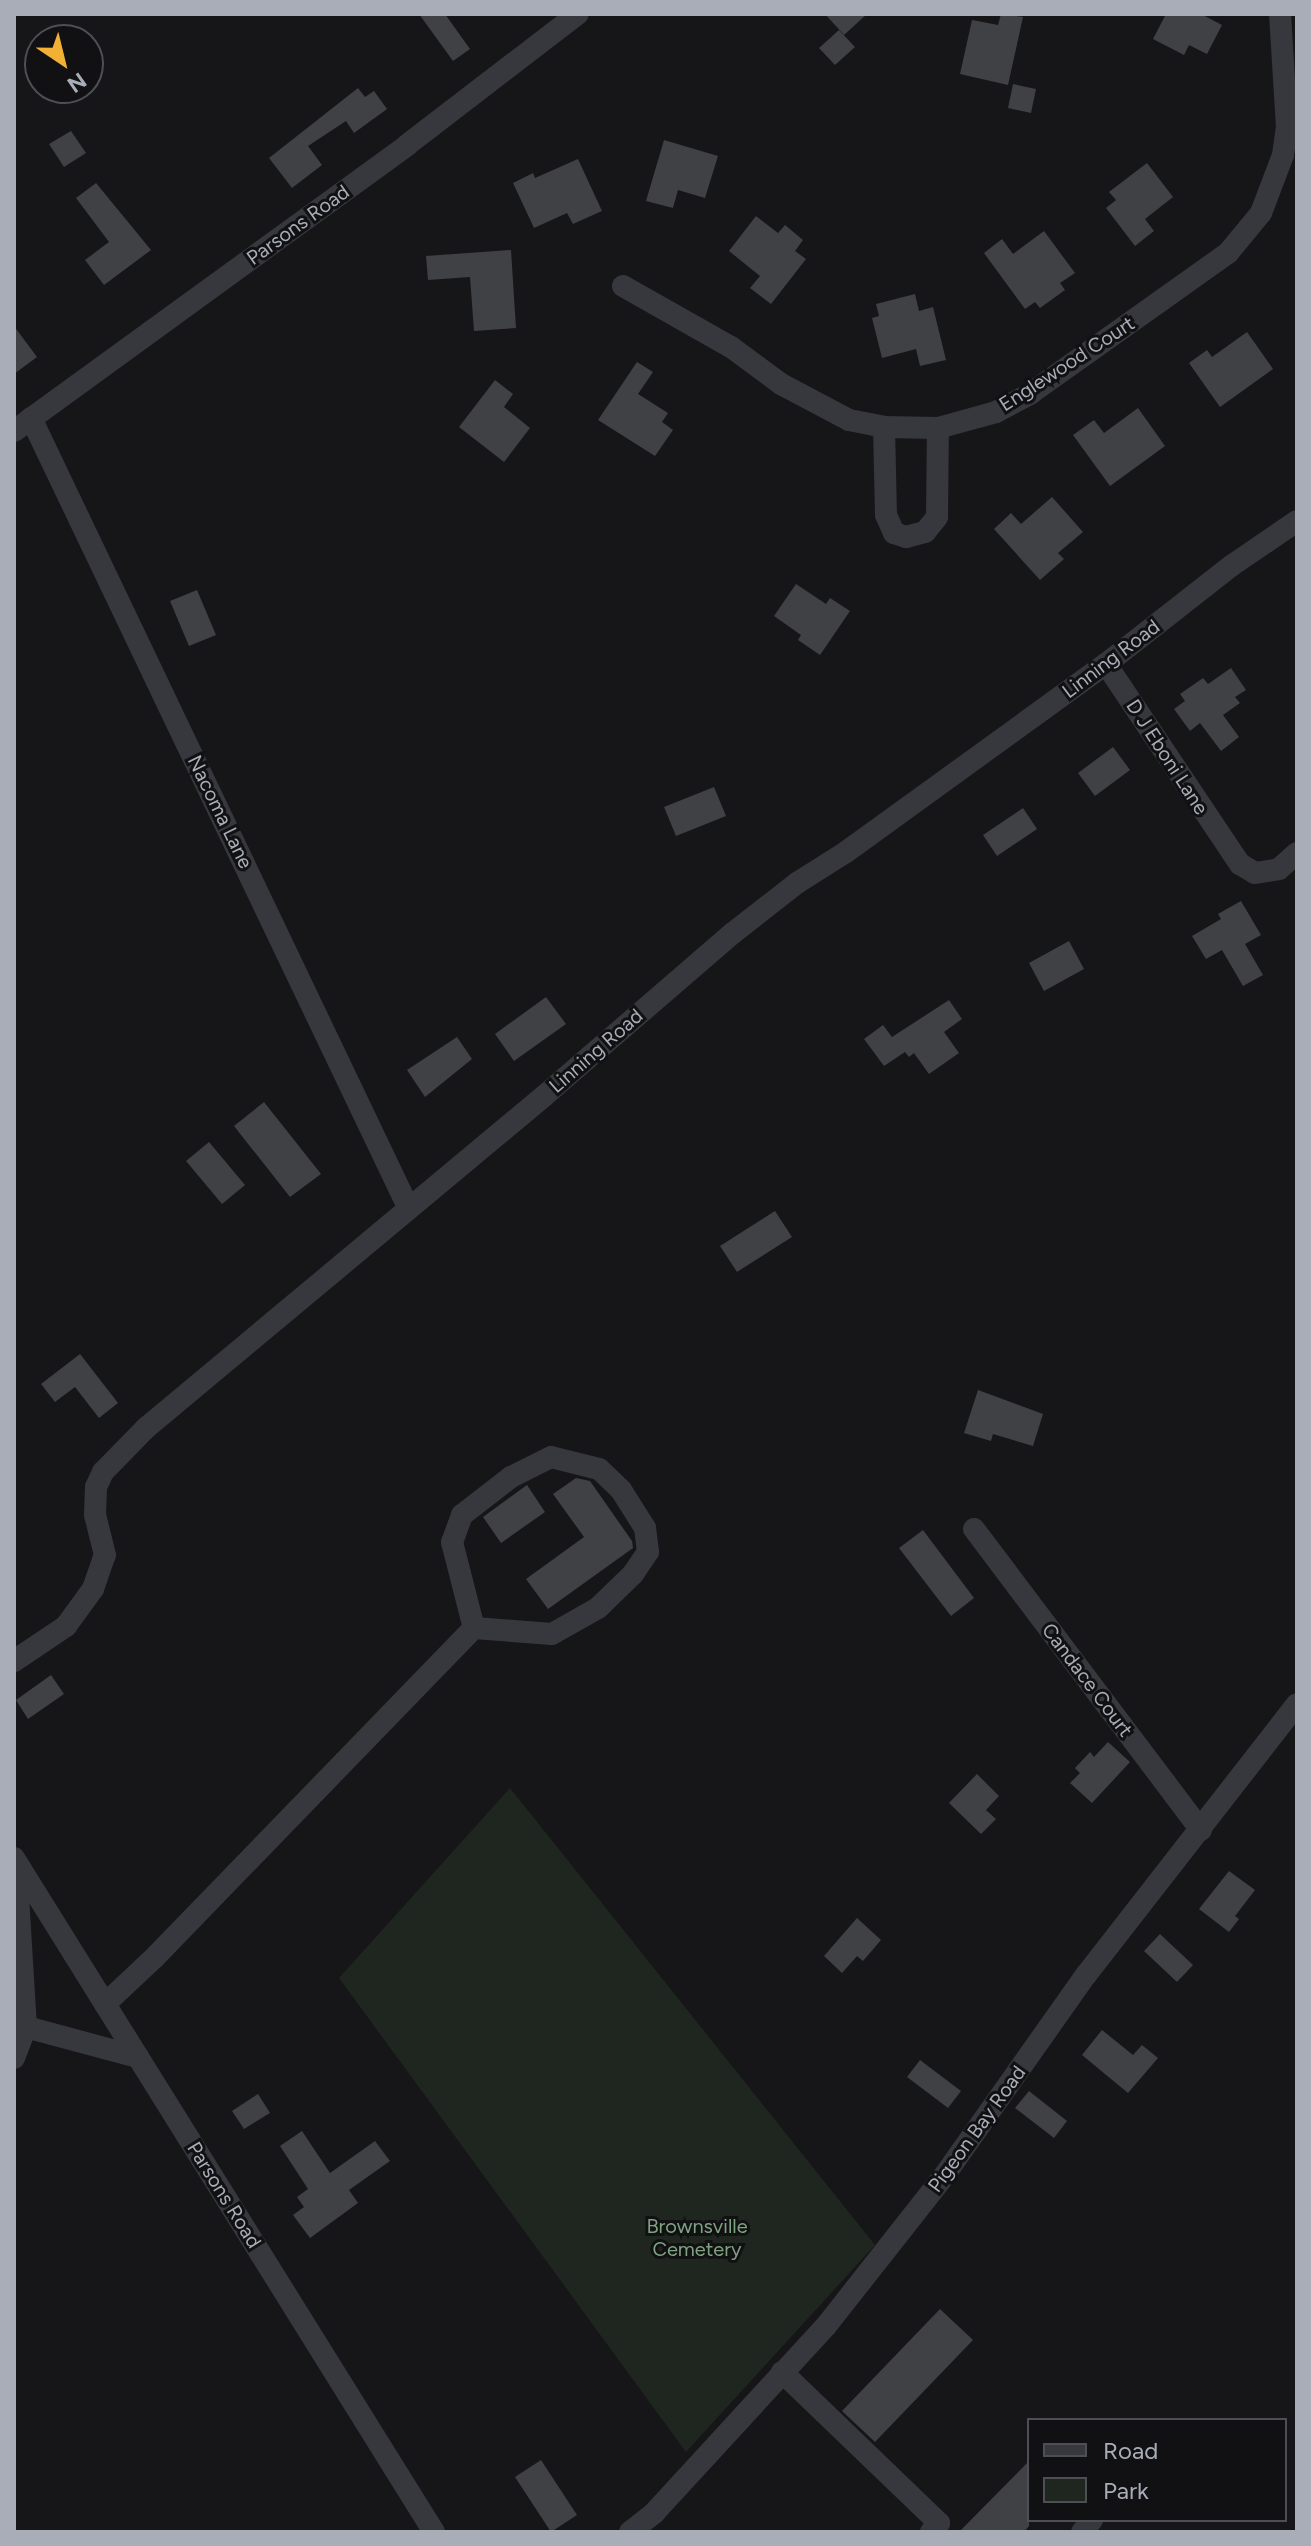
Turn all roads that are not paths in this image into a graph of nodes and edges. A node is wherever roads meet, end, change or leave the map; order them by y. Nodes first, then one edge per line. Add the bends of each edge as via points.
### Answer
1 (578, 14) edge
2 (1280, 14) edge
3 (623, 286) dead end
4 (23, 424) edge
5 (884, 427) junction
6 (938, 428) junction
7 (1297, 521) edge
8 (1106, 664) junction
9 (1297, 853) edge
10 (408, 1207) junction
11 (974, 1529) dead end
12 (474, 1628) junction
13 (14, 1661) edge
14 (1297, 1704) edge
15 (1201, 1830) junction
16 (15, 1860) edge
17 (105, 2004) junction
18 (26, 2027) junction
19 (138, 2057) junction
20 (14, 2058) edge
21 (782, 2372) junction
22 (434, 2532) edge
23 (630, 2532) edge
24 (931, 2532) edge

1 - 4 street, Parsons Road via 371,172
2 - 6 street, Englewood Court via 1287,128 1283,155 1261,213 1228,253 1031,393 976,420
3 - 5 street, Englewood Court via 731,347 798,394 849,420
4 - 10 street, Nacoma Lane
5 - 6 street, Englewood Court
5 - 6 street via 886,515 894,533 906,537 925,532 937,517
7 - 8 street, Linning Road
8 - 9 street, D J Eboni Lane via 1240,864 1255,873 1279,869
8 - 10 street, Linning Road via 797,883
10 - 13 street, Linning Road via 146,1428 103,1472 95,1500 105,1555 93,1589 66,1626
11 - 15 street, Candace Court
12 - 12 street via 552,1634 598,1608 633,1574 648,1552 645,1528 621,1490 599,1469 551,1457 511,1477 462,1515 452,1542
12 - 17 street
14 - 15 street, Pigeon Bay Road
15 - 21 street, Pigeon Bay Road via 1086,1975 944,2176 826,2326
16 - 17 street, Parsons Road
16 - 18 street
17 - 19 street, Parsons Road
18 - 19 street
18 - 20 street
19 - 22 street, Parsons Road
21 - 23 street, Pigeon Bay Road via 654,2513
21 - 24 street via 939,2523

